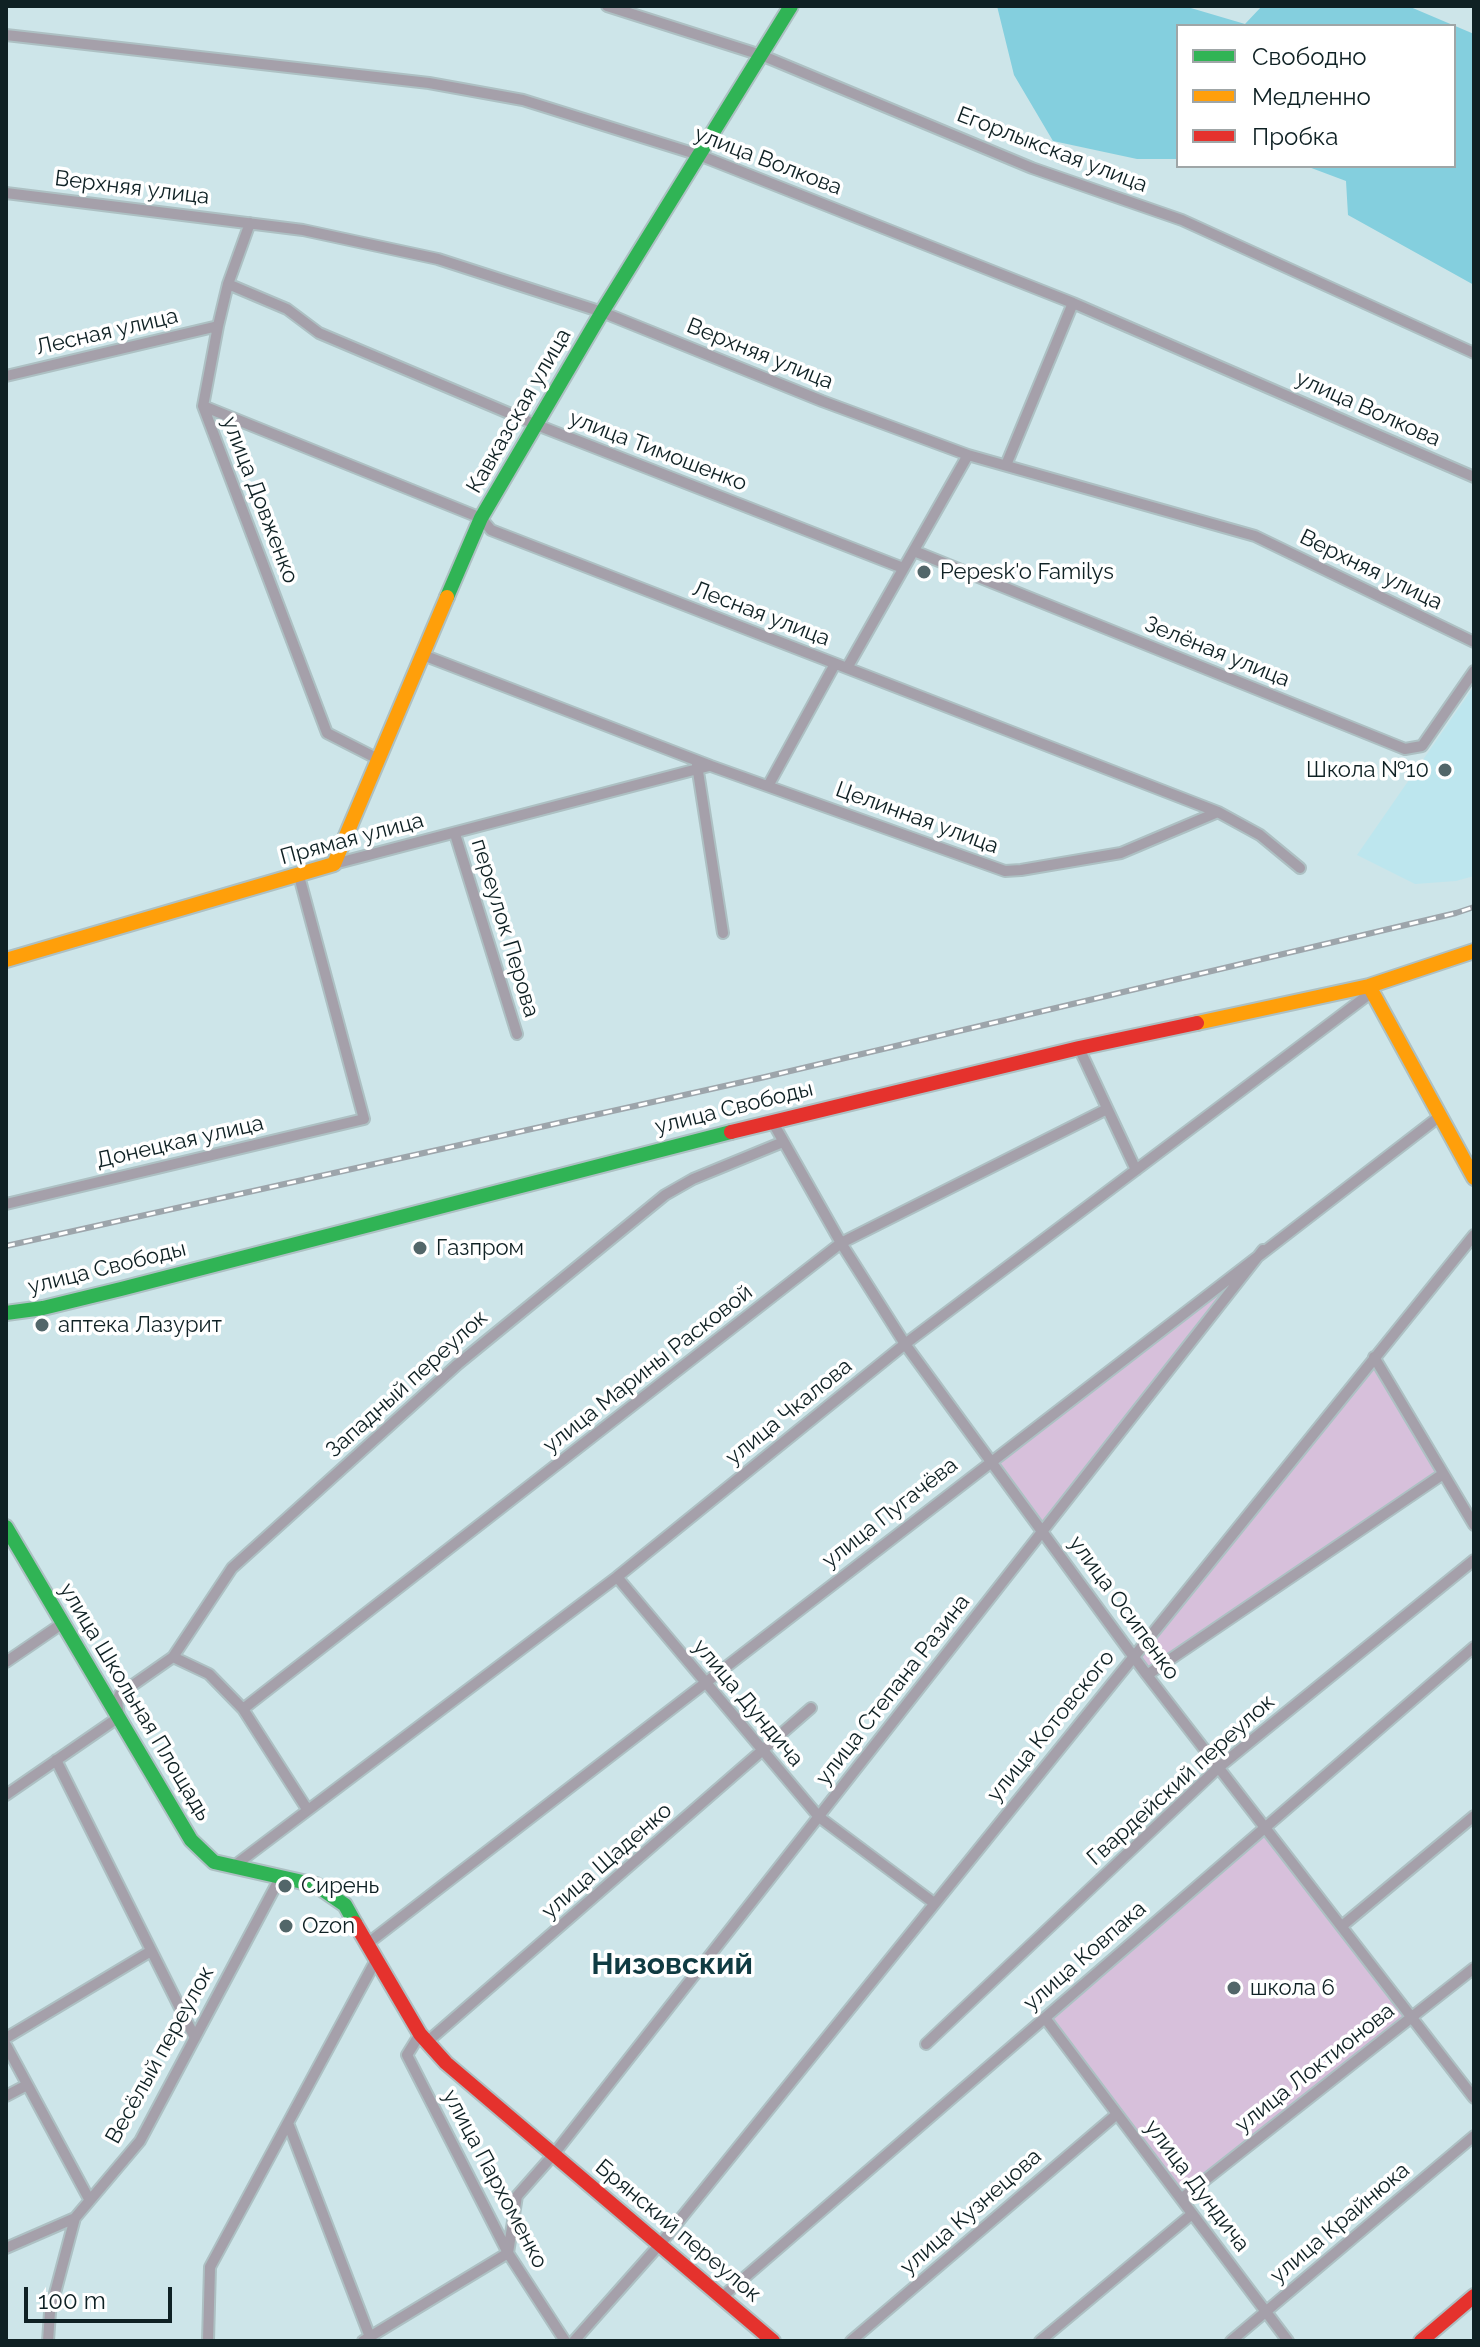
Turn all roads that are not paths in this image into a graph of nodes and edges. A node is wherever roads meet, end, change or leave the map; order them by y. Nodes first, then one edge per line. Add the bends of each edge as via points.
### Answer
1 (607, 6) edge
2 (791, 6) edge
3 (6, 35) edge
4 (761, 55) junction
5 (699, 155) junction
6 (6, 193) edge
7 (250, 223) junction
8 (228, 284) junction
9 (1073, 303) junction
10 (602, 312) junction
11 (218, 326) junction
12 (1474, 353) edge
13 (6, 376) edge
14 (203, 406) junction
15 (537, 425) junction
16 (968, 455) junction
17 (1006, 465) junction
18 (1474, 477) edge
19 (481, 518) junction
20 (914, 551) junction
21 (903, 568) junction
22 (1474, 642) edge
23 (423, 655) junction
24 (835, 664) junction
25 (847, 668) junction
26 (1474, 671) edge
27 (378, 759) junction
28 (697, 764) junction
29 (711, 766) joint
30 (768, 786) junction
31 (1218, 812) junction
32 (455, 834) junction
33 (334, 864) junction
34 (1300, 868) dead end
35 (299, 876) junction
36 (723, 933) dead end
37 (1474, 951) edge
38 (6, 960) edge
39 (1371, 989) junction
40 (517, 1034) dead end
41 (1079, 1048) junction
42 (1107, 1109) junction
43 (1440, 1116) junction
44 (772, 1121) junction
45 (783, 1142) junction
46 (1136, 1170) junction
47 (1474, 1178) edge
48 (6, 1204) edge
49 (1474, 1235) edge
50 (841, 1243) junction
51 (1263, 1250) junction
52 (6, 1313) edge
53 (905, 1344) junction
54 (1374, 1357) junction
55 (991, 1460) junction
56 (1443, 1474) junction
57 (1474, 1525) edge
58 (6, 1527) edge
59 (1044, 1531) junction
60 (1474, 1560) edge
61 (617, 1577) junction
62 (63, 1623) junction
63 (1474, 1647) edge
64 (1134, 1656) junction
65 (173, 1657) junction
66 (6, 1662) edge
67 (1147, 1675) junction
68 (704, 1683) junction
69 (811, 1708) dead end
70 (243, 1709) junction
71 (119, 1717) junction
72 (763, 1751) junction
73 (56, 1760) junction
74 (1219, 1767) junction
75 (6, 1795) edge
76 (307, 1809) junction
77 (1474, 1816) edge
78 (819, 1817) junction
79 (1266, 1827) junction
80 (234, 1866) junction
81 (281, 1876) junction
82 (934, 1903) junction
83 (1342, 1926) junction
84 (367, 1944) junction
85 (151, 1951) junction
86 (376, 1960) junction
87 (1474, 1968) edge
88 (1412, 2017) junction
89 (1045, 2018) junction
90 (6, 2038) edge
91 (195, 2038) junction
92 (424, 2038) junction
93 (926, 2044) dead end
94 (6, 2045) edge
95 (27, 2085) junction
96 (6, 2096) edge
97 (1474, 2098) edge
98 (1117, 2114) junction
99 (288, 2123) junction
100 (1474, 2136) edge
101 (554, 2154) junction
102 (89, 2199) junction
103 (1181, 2199) junction
104 (1192, 2214) junction
105 (75, 2218) junction
106 (661, 2243) junction
107 (6, 2248) edge
108 (508, 2253) junction
109 (1474, 2296) edge
110 (722, 2297) junction
111 (1266, 2312) junction
112 (366, 2339) edge
113 (767, 2339) edge
114 (48, 2341) edge
115 (208, 2341) edge
116 (565, 2341) edge
117 (574, 2341) edge
118 (851, 2341) edge
119 (1040, 2341) edge
120 (1231, 2341) edge
121 (1288, 2341) edge
122 (1421, 2341) edge

1 - 4 street, Егорлыкская улица
2 - 4 main road, Кавказская улица
3 - 5 street, улица Волкова via 429,83 523,100
4 - 5 main road, Кавказская улица
4 - 12 street, Егорлыкская улица via 1032,168 1182,220
5 - 9 street, улица Волкова
5 - 10 main road, Кавказская улица
6 - 7 street, Верхняя улица
7 - 8 street, улица Довженко
7 - 10 street, Верхняя улица via 438,259
8 - 11 street, улица Довженко
8 - 15 street, улица Тимошенко via 287,309 319,333
9 - 17 street
9 - 18 street, улица Волкова
10 - 15 main road, Кавказская улица
10 - 16 street, Верхняя улица
11 - 13 street, Лесная улица
11 - 14 street, улица Довженко
14 - 19 street, Лесная улица
14 - 27 street, улица Довженко via 327,733
15 - 19 main road, Кавказская улица
15 - 21 street, улица Тимошенко
16 - 17 street, Верхняя улица
16 - 20 street
17 - 22 street, Верхняя улица via 1255,536
19 - 23 main road, Кавказская улица
19 - 24 street, Лесная улица via 491,530
20 - 21 street
20 - 26 street, Зелёная улица via 1405,749 1422,746
21 - 25 street
23 - 27 main road, Кавказская улица
23 - 28 street
24 - 25 street, Лесная улица
24 - 30 street
25 - 31 street, Лесная улица
27 - 33 main road, Кавказская улица
28 - 29 street, Прямая улица
28 - 32 street, Прямая улица
28 - 36 street
29 - 30 street, Целинная улица
30 - 31 street, Целинная улица via 1005,871 1121,853
31 - 34 street, Лесная улица via 1260,835
32 - 33 street, Прямая улица
32 - 40 street, переулок Перова
33 - 35 main road, Прямая улица
35 - 38 main road, Прямая улица
35 - 48 street, Донецкая улица via 364,1119
37 - 39 main road, улица Свободы
39 - 41 main road, улица Свободы
39 - 43 main road
39 - 46 street, улица Чкалова
41 - 42 street
41 - 44 main road, улица Свободы
42 - 46 street
42 - 50 street, улица Марины Расковой
43 - 47 main road
43 - 51 street, улица Пугачёва
44 - 45 street, улица Осипенко
44 - 52 main road, улица Свободы via 121,1289
45 - 50 street, улица Осипенко
45 - 65 street, Западный переулок via 665,1195 458,1364 232,1568
46 - 53 street, улица Чкалова
49 - 54 street, улица Котовского
50 - 53 street, улица Осипенко
50 - 70 street, улица Марины Расковой
51 - 55 street, улица Пугачёва
51 - 59 street, улица Степана Разина
53 - 55 street, улица Осипенко
53 - 61 street, улица Чкалова
54 - 56 street
54 - 64 street, улица Котовского
55 - 59 street, улица Осипенко
55 - 68 street, улица Пугачёва
56 - 57 street
56 - 67 street, улица Котовского
58 - 62 main road, улица Школьная Площадь
59 - 64 street, улица Осипенко
59 - 78 street, улица Степана Разина
60 - 74 street, Гвардейский переулок
61 - 68 street, улица Дундича
61 - 76 street, улица Чкалова
62 - 66 street
62 - 71 main road, улица Школьная Площадь
63 - 79 street, улица Ковпака
64 - 67 street, улица Осипенко
64 - 82 street, улица Котовского
65 - 70 street via 209,1674
65 - 71 street, Западный переулок via 120,1694
67 - 74 street, улица Осипенко
68 - 72 street, улица Дундича
68 - 84 street, улица Пугачёва
69 - 72 street, улица Щаденко
70 - 76 street
71 - 73 street
71 - 80 main road, улица Школьная Площадь via 191,1840 214,1862
72 - 78 street, улица Дундича
72 - 92 street, улица Щаденко
73 - 75 street
73 - 85 street
74 - 79 street, улица Осипенко
74 - 93 street, Гвардейский переулок
76 - 80 street, улица Чкалова
77 - 83 street
78 - 82 street, улица Дундича
78 - 101 street, улица Степана Разина
79 - 83 street, улица Осипенко
79 - 89 street, улица Ковпака
80 - 81 main road, улица Школьная Площадь
81 - 84 main road, улица Школьная Площадь via 316,1885 345,1905
81 - 91 street, Весёлый переулок
82 - 106 street, улица Котовского
83 - 88 street, улица Осипенко
84 - 86 main road, улица Школьная Площадь
85 - 90 street
85 - 91 street
86 - 92 main road, улица Школьная Площадь
86 - 99 street
87 - 88 street, улица Локтионова
88 - 97 street, улица Осипенко
88 - 103 street, улица Локтионова
89 - 98 street, улица Дундича
89 - 110 street, улица Ковпака
91 - 102 street, Весёлый переулок via 140,2141
92 - 101 main road, улица Школьная Площадь via 446,2063
92 - 108 street, улица Пархоменко via 407,2055
94 - 95 street
95 - 96 street
95 - 102 street
98 - 103 street, улица Дундича
98 - 118 street, улица Кузнецова
99 - 112 street
99 - 115 street via 210,2267
100 - 111 street, улица Крайнюка
101 - 106 main road, Брянский переулок
101 - 108 street, улица Степана Разина via 517,2196
102 - 105 street, Весёлый переулок
103 - 104 street, улица Дундича
104 - 111 street, улица Дундича
104 - 119 street
105 - 107 street
105 - 114 street, Весёлый переулок via 50,2312
106 - 110 main road, Брянский переулок
106 - 117 street, улица Котовского
108 - 112 street
108 - 116 street, улица Пархоменко
109 - 122 main road
110 - 113 main road, Брянский переулок
111 - 120 street, улица Крайнюка
111 - 121 street, улица Дундича

